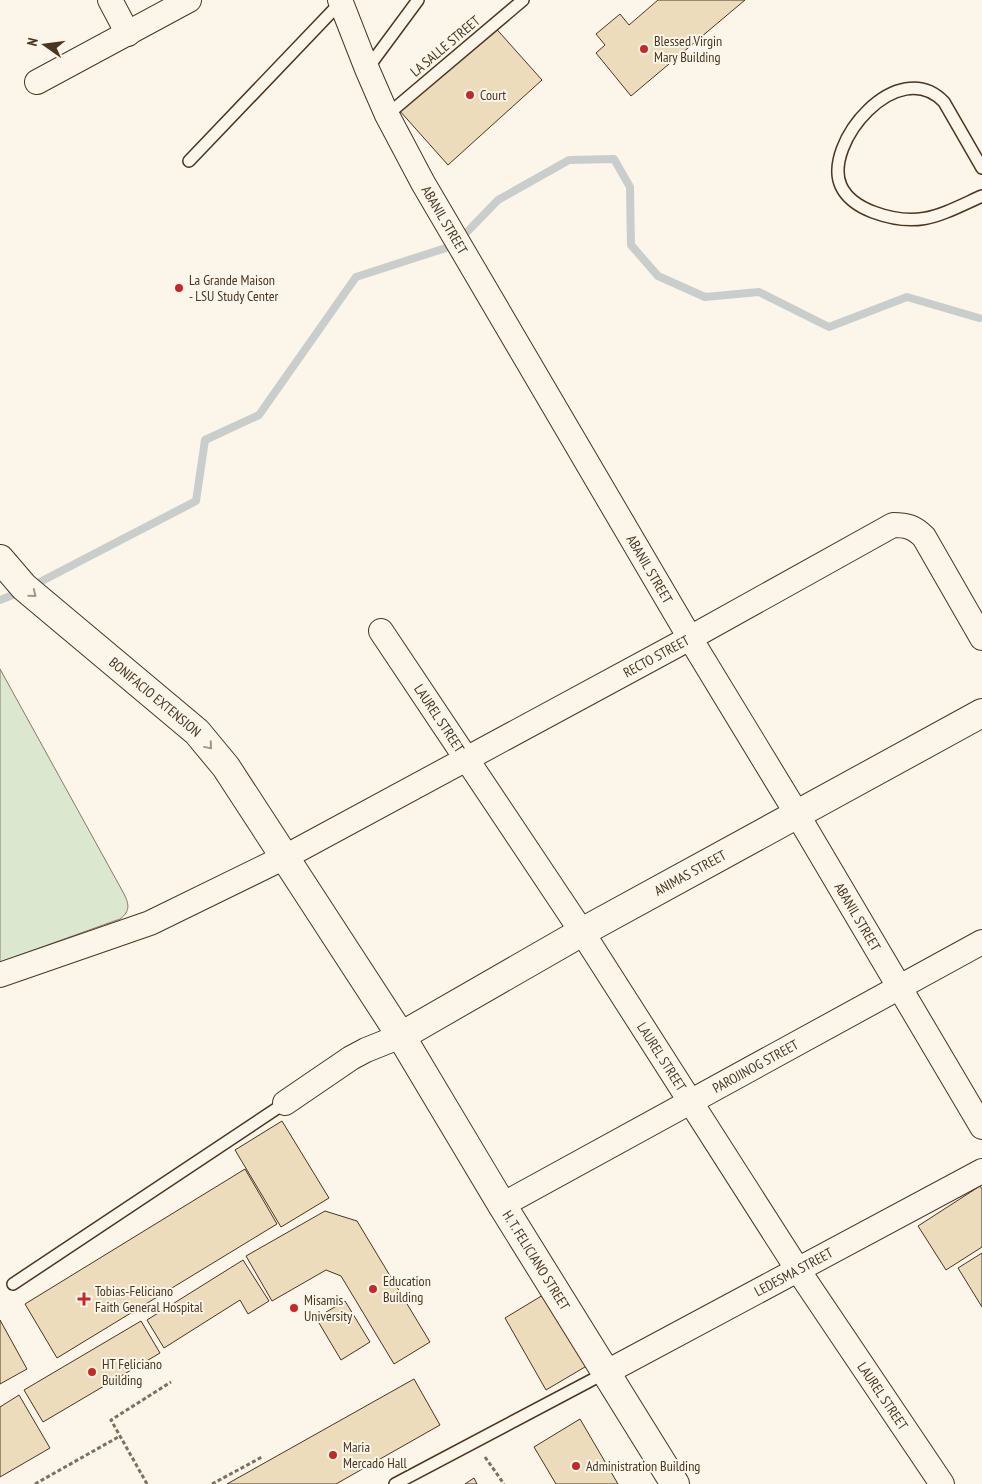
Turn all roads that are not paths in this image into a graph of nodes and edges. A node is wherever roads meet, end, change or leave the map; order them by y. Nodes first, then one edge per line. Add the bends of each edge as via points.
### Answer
1 (110, 0) edge
2 (190, 0) edge
3 (418, 0) edge
4 (522, 0) edge
5 (341, 1) edge
6 (128, 34) junction
7 (367, 69) junction
8 (37, 82) dead end
9 (387, 115) junction
10 (189, 161) dead end
11 (982, 168) edge
12 (982, 196) edge
13 (0, 559) edge
14 (381, 631) dead end
15 (690, 638) junction
16 (982, 638) edge
17 (982, 713) edge
18 (467, 759) junction
19 (797, 814) junction
20 (285, 857) junction
21 (582, 932) junction
22 (982, 942) edge
23 (0, 975) edge
24 (899, 988) junction
25 (401, 1036) junction
26 (691, 1102) junction
27 (285, 1104) joint
28 (982, 1127) edge
29 (982, 1171) edge
30 (502, 1205) junction
31 (798, 1270) junction
32 (14, 1284) dead end
33 (605, 1373) junction
34 (395, 1484) edge
35 (675, 1484) edge
36 (942, 1484) edge

1 - 6 street
2 - 6 street
3 - 7 lane
4 - 9 lane, LA SALLE STREET
5 - 7 street, ABANIL STREET
5 - 10 lane
6 - 8 street
7 - 9 street, ABANIL STREET
9 - 15 street, ABANIL STREET via 423,183
11 - 12 lane via 944,102 938,95 914,88 891,93 864,114 850,132 838,168 840,185 857,205 897,219 924,220
13 -> 20 street, BONIFACIO EXTENSION via 24,587 197,732 226,767
14 - 18 street, LAUREL STREET
15 - 16 street, RECTO STREET via 893,524 905,524 924,537
15 - 18 street, RECTO STREET
15 - 19 street, ABANIL STREET
17 - 19 street, ANIMAS STREET
18 - 20 street, RECTO STREET
18 - 21 street, LAUREL STREET
19 - 21 street, ANIMAS STREET
19 - 24 street, ABANIL STREET
20 - 23 street, RECTO STREET via 150,922
20 - 25 street, BONIFACIO EXTENSION
21 - 25 street, ANIMAS STREET
21 - 26 street, LAUREL STREET
22 - 24 street, PAROJINOG STREET
24 - 26 street, PAROJINOG STREET
24 - 28 street, ABANIL STREET
25 - 27 street via 351,1058
25 - 30 street, H. T. FELICIANO STREET
26 - 30 street, PAROJINOG STREET
26 - 31 street, LAUREL STREET
27 - 32 lane
29 - 31 street, LEDESMA STREET
30 - 33 street, H. T. FELICIANO STREET
31 - 33 street, LEDESMA STREET
31 - 36 street, LAUREL STREET
33 - 34 lane
33 - 35 street, H. T. FELICIANO STREET

